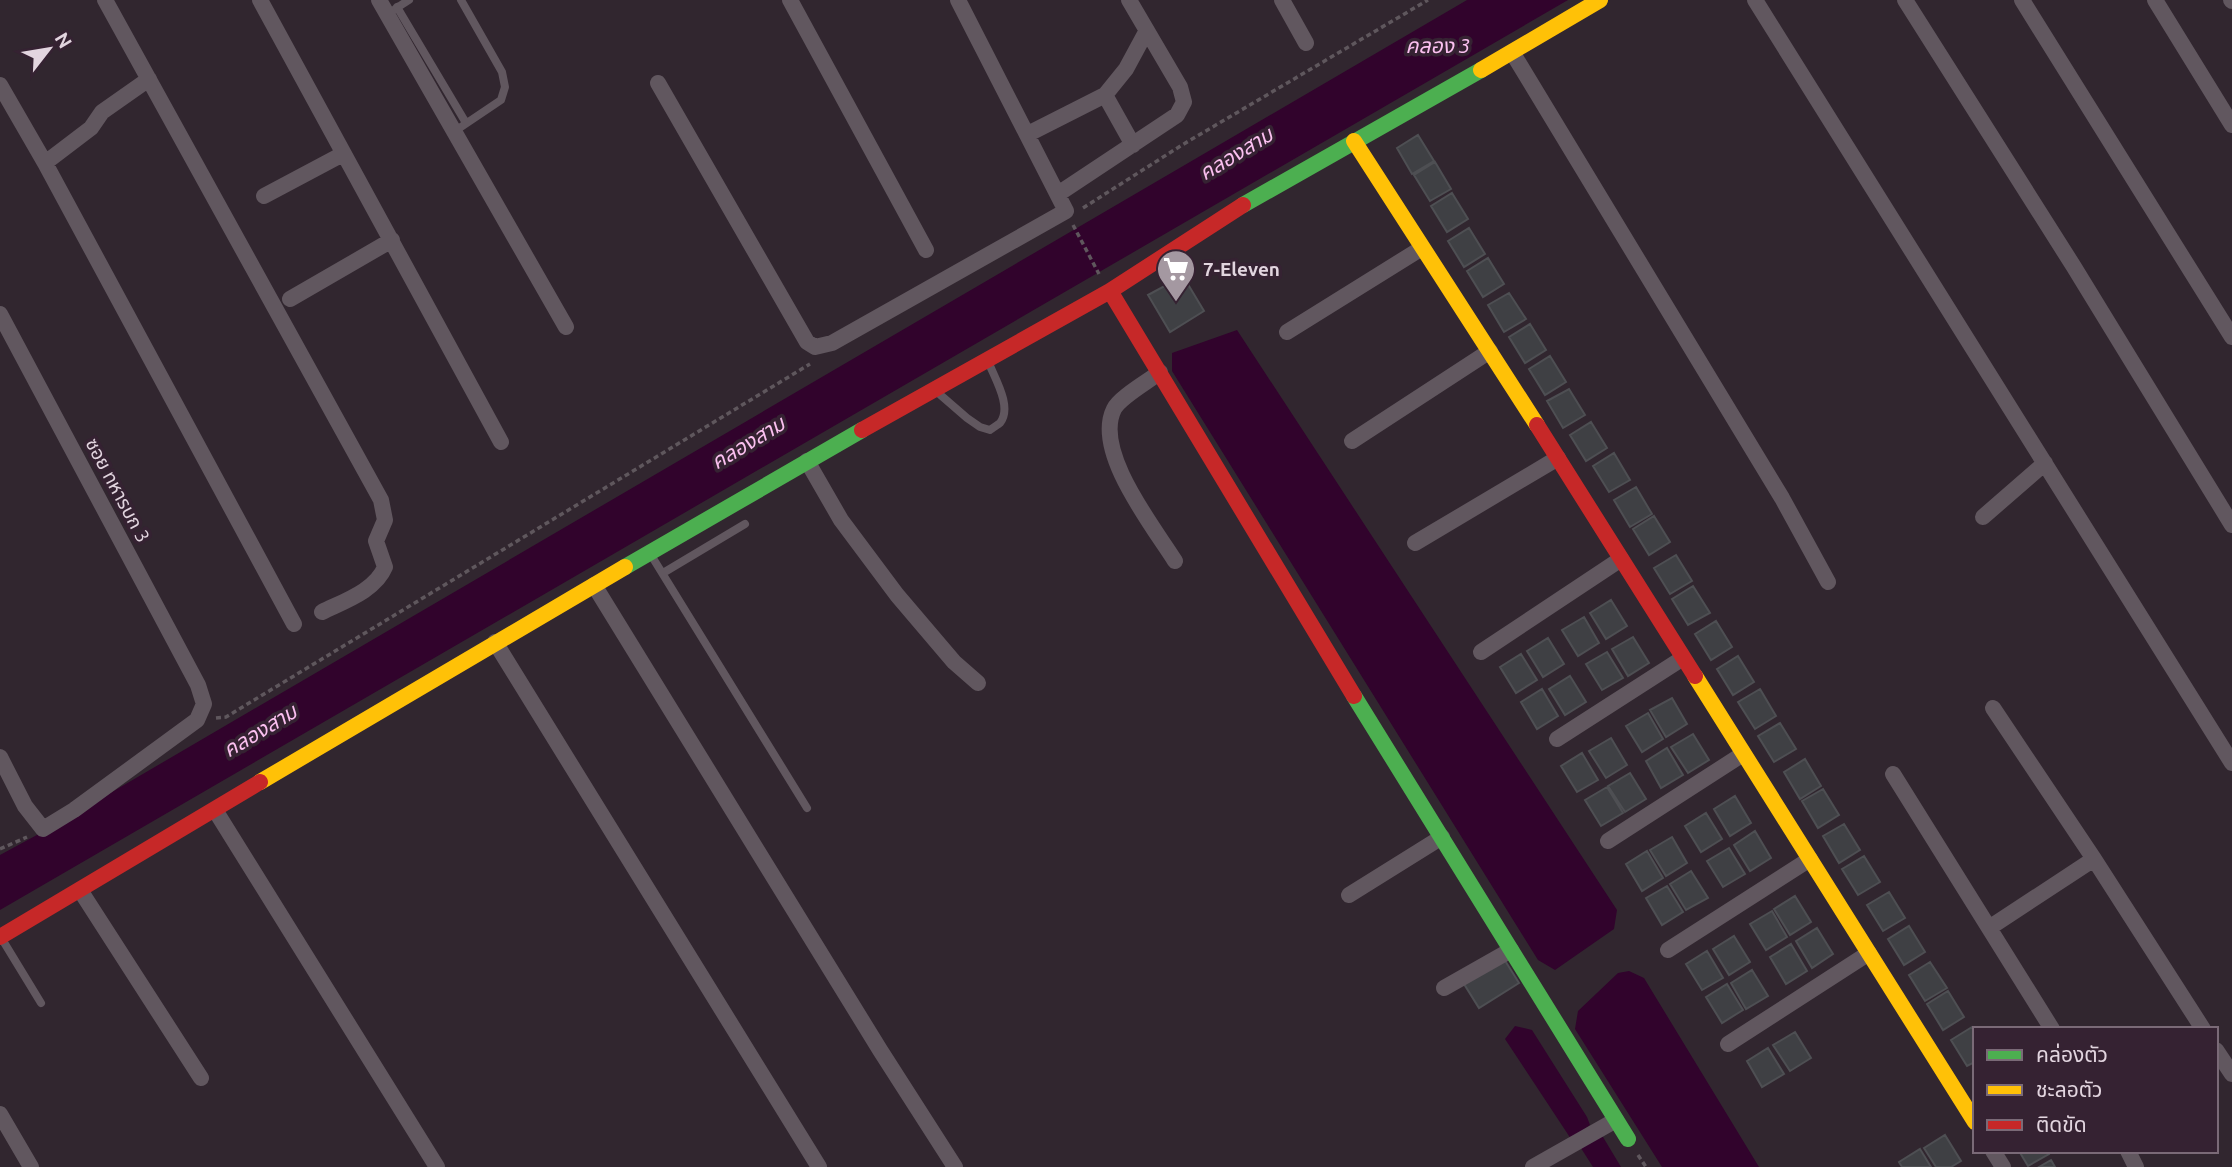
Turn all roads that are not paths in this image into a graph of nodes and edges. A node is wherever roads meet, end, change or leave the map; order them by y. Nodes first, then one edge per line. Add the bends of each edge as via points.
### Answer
1 (106, 0) edge
2 (260, 0) edge
3 (379, 0) edge
4 (409, 0) edge
5 (461, 0) edge
6 (790, 0) edge
7 (958, 0) edge
8 (1129, 0) edge
9 (1283, 0) edge
10 (1600, 0) edge
11 (1755, 0) edge
12 (1905, 0) edge
13 (2022, 0) edge
14 (2155, 0) edge
15 (393, 12) junction
16 (1146, 32) junction
17 (1306, 43) dead end
18 (1511, 52) junction
19 (149, 79) junction
20 (658, 83) dead end
21 (0, 85) edge
22 (1105, 95) junction
23 (2232, 125) edge
24 (460, 127) junction
25 (1028, 134) junction
26 (1354, 141) junction
27 (1133, 145) junction
28 (343, 154) junction
29 (45, 163) junction
30 (1058, 194) junction
31 (264, 196) dead end
32 (392, 240) junction
33 (1422, 248) junction
34 (926, 250) dead end
35 (1110, 291) junction
36 (290, 299) dead end
37 (0, 314) edge
38 (566, 327) dead end
39 (1287, 332) dead end
40 (2232, 337) edge
41 (1490, 351) junction
42 (988, 361) junction
43 (1160, 372) junction
44 (936, 390) junction
45 (1352, 441) dead end
46 (501, 442) dead end
47 (1558, 458) junction
48 (807, 461) junction
49 (2045, 463) junction
50 (1983, 517) dead end
51 (746, 524) dead end
52 (2232, 525) edge
53 (1415, 543) dead end
54 (650, 552) junction
55 (1621, 559) junction
56 (1175, 561) dead end
57 (663, 573) junction
58 (1828, 582) dead end
59 (594, 585) junction
60 (322, 612) dead end
61 (294, 624) dead end
62 (495, 642) junction
63 (1481, 652) dead end
64 (1683, 658) junction
65 (978, 683) dead end
66 (1993, 708) dead end
67 (1557, 739) dead end
68 (1744, 754) junction
69 (0, 757) edge
70 (2232, 763) edge
71 (1892, 774) dead end
72 (807, 808) dead end
73 (215, 810) junction
74 (1442, 837) junction
75 (1608, 841) dead end
76 (1810, 859) junction
77 (2094, 859) junction
78 (80, 890) junction
79 (1349, 895) dead end
80 (1989, 928) junction
81 (0, 937) edge
82 (1511, 950) junction
83 (1668, 950) dead end
84 (1869, 953) junction
85 (1444, 988) dead end
86 (41, 1003) dead end
87 (2051, 1027) edge
88 (2202, 1027) edge
89 (1728, 1044) dead end
90 (2218, 1055) edge
91 (2225, 1072) edge
92 (201, 1078) dead end
93 (0, 1114) edge
94 (1973, 1119) edge
95 (1616, 1120) junction
96 (1628, 1139) dead end
97 (32, 1167) edge
98 (437, 1167) edge
99 (819, 1167) edge
100 (956, 1167) edge
101 (1533, 1167) edge

1 - 19 street
2 - 28 street
3 - 15 street
4 - 15 lane
5 - 24 lane via 502,72 505,87 501,100
6 - 34 street
7 - 25 street
8 - 16 street
9 - 17 street
10 - 18 street
11 - 49 street
12 - 52 street
13 - 40 street
14 - 23 street
15 - 24 street
16 - 22 street
16 - 27 street via 1180,87 1184,102 1177,116
18 - 26 street
18 - 58 street
19 - 29 street via 102,112 91,128
19 - 60 street via 381,500 385,520 376,541 385,567 382,575
20 - 30 street via 794,323 815,347 832,343 1066,211
21 - 29 street
22 - 25 street
22 - 27 street
24 - 38 street
25 - 30 street
26 - 33 street
26 - 35 street via 1248,202
27 - 30 street
28 - 31 street
28 - 32 street
29 - 61 street
32 - 36 street
32 - 46 street
33 - 39 street
33 - 41 street
35 - 42 street
35 - 43 street
37 - 69 street, ซอย ทหารบก 3 via 204,704 197,720 43,829 25,806
41 - 45 street
41 - 47 street
42 - 44 street
42 - 44 lane via 1004,412 990,430 967,418
43 - 56 street via 1114,407 1110,443 1120,473
43 - 74 street
44 - 48 street
47 - 53 street
47 - 55 street
48 - 54 street
48 - 65 street via 841,520 897,595
49 - 50 street
49 - 70 street
51 - 57 lane
54 - 57 lane
54 - 59 street
55 - 63 street
55 - 64 street
57 - 72 lane
59 - 62 street
59 - 100 street
62 - 73 street
62 - 99 street
64 - 67 street
64 - 68 street
66 - 77 street
68 - 75 street
68 - 76 street
71 - 80 street
73 - 78 street
73 - 98 street
74 - 79 street
74 - 82 street
76 - 83 street
76 - 84 street
77 - 80 street
77 - 88 street
78 - 81 street
78 - 92 street
80 - 87 street
81 - 86 lane
82 - 85 street
82 - 95 street
84 - 89 street
84 - 94 street
90 - 91 street
93 - 97 street
95 - 96 street
95 - 101 street

